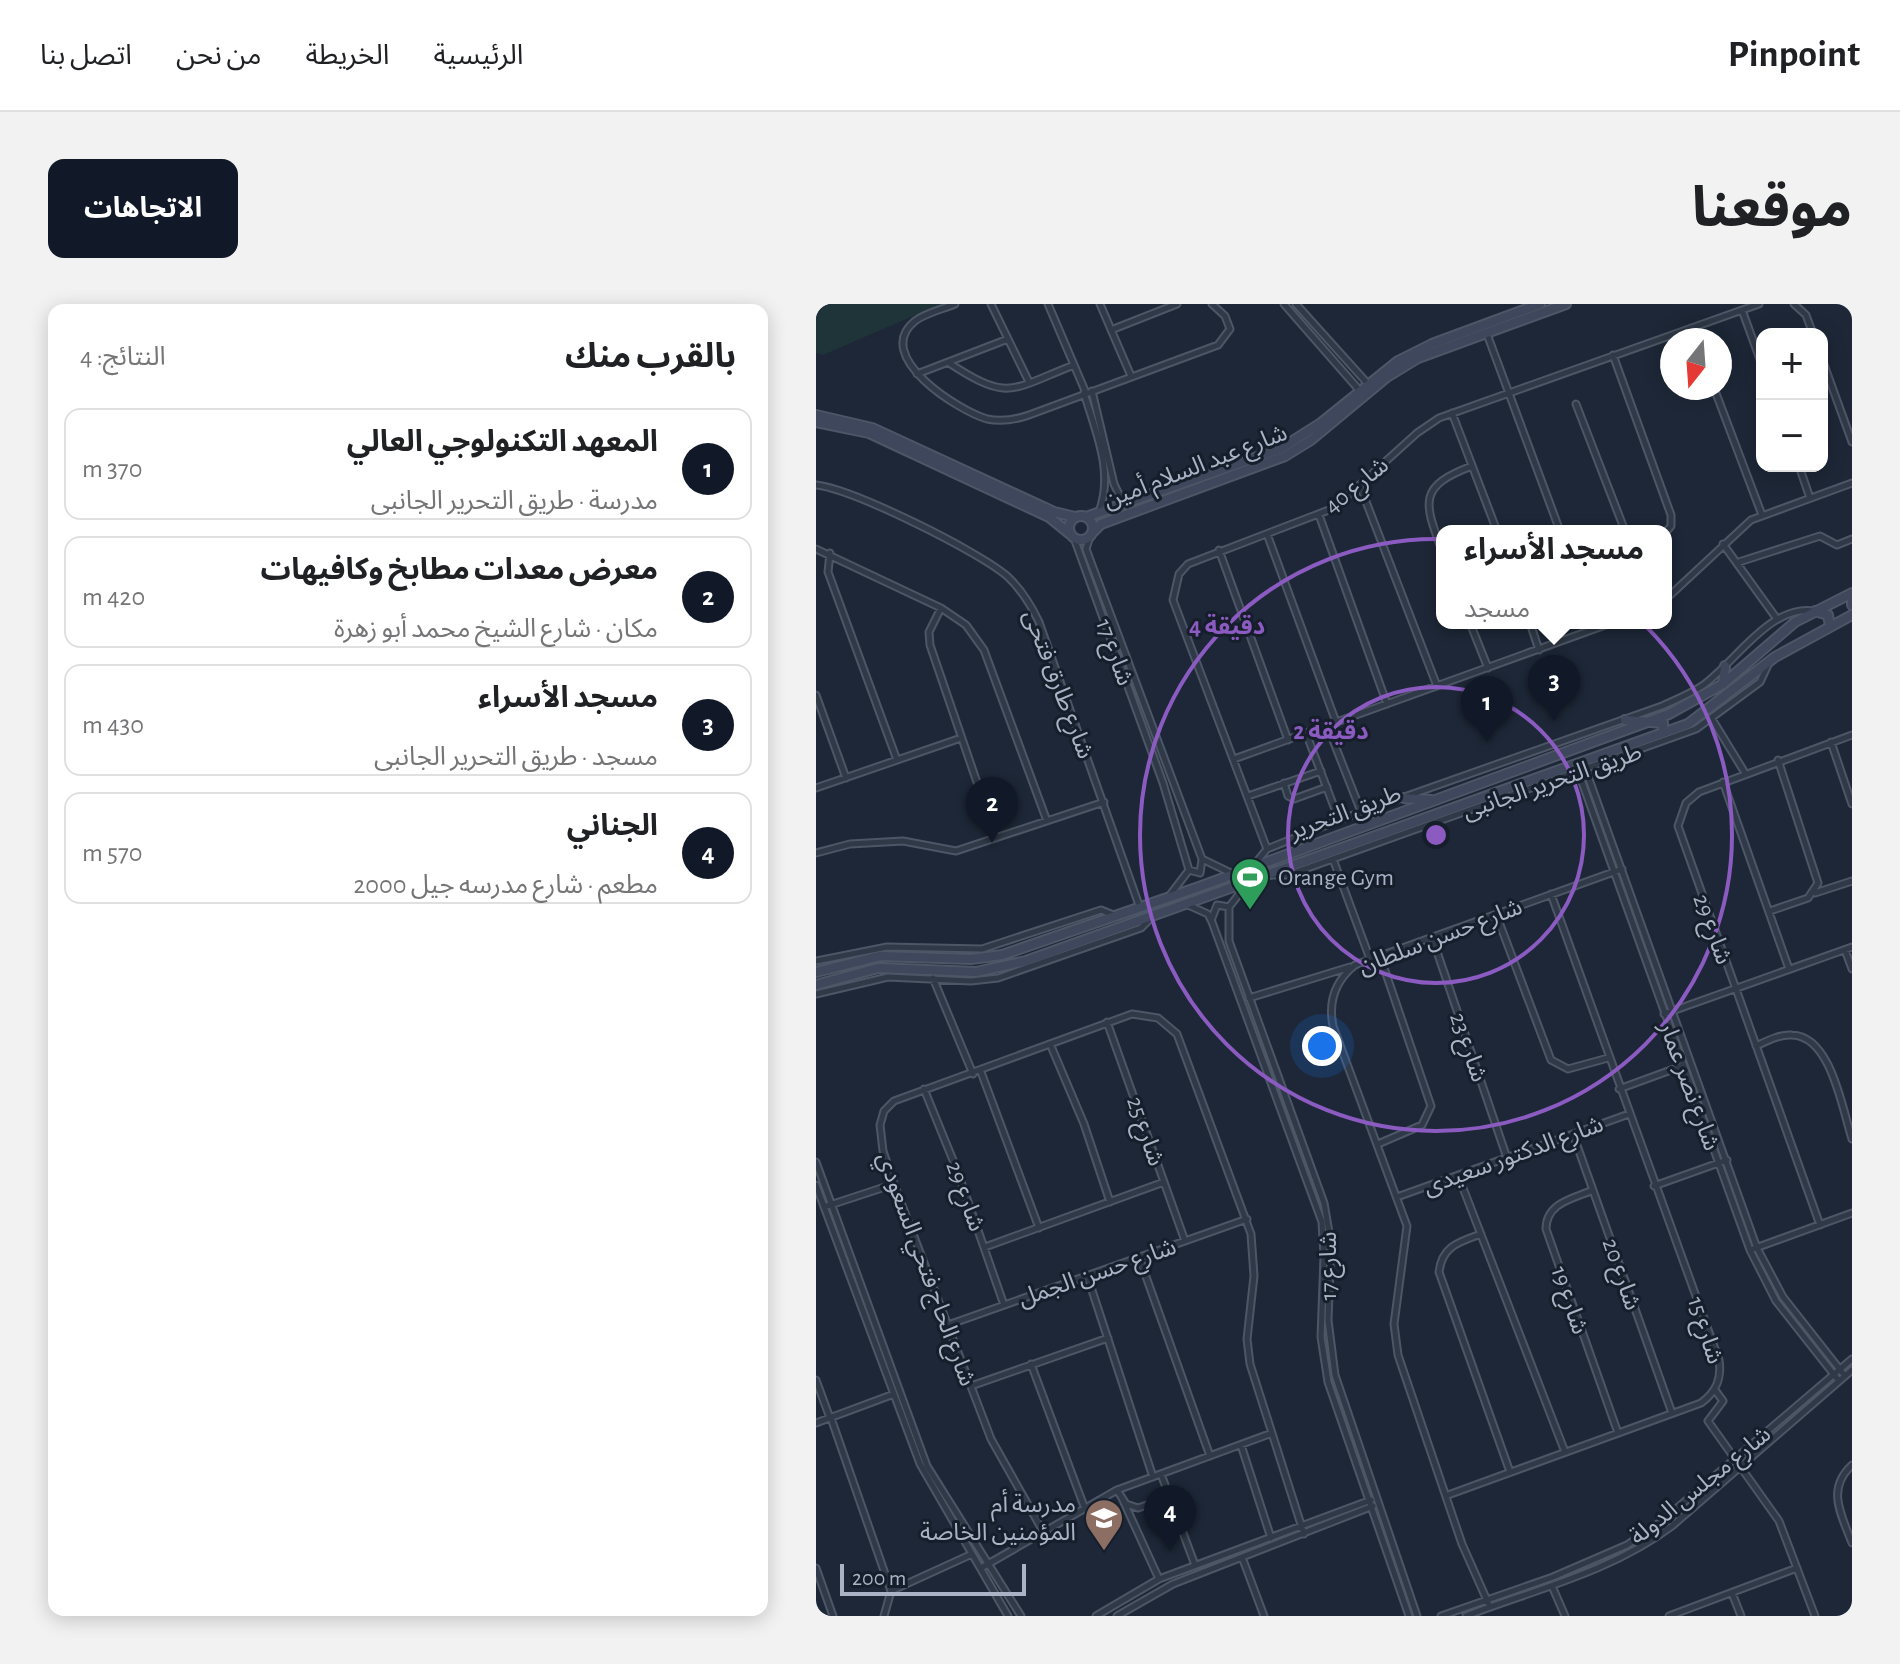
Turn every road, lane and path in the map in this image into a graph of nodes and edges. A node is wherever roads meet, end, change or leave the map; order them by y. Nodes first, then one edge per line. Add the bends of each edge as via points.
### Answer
1 (955, 304) edge
2 (991, 304) edge
3 (1048, 304) edge
4 (1100, 304) edge
5 (1177, 304) edge
6 (1212, 304) edge
7 (1284, 304) edge
8 (1296, 304) edge
9 (1540, 304) edge
10 (1566, 304) edge
11 (1759, 304) edge
12 (1794, 304) edge
13 (1167, 306) edge
14 (1555, 306) edge
15 (1742, 310) junction
16 (1691, 328) edge
17 (1811, 328) edge
18 (1111, 330) junction
19 (1486, 333) junction
20 (1008, 339) junction
21 (1660, 339) edge
22 (1756, 348) edge
23 (1613, 355) junction
24 (949, 363) junction
25 (1074, 365) junction
26 (917, 374) junction
27 (1131, 376) junction
28 (1828, 376) edge
29 (1029, 382) junction
30 (1368, 384) junction
31 (1360, 391) junction
32 (1087, 392) junction
33 (1509, 392) junction
34 (1719, 400) edge
35 (1576, 404) dead end
36 (1452, 413) junction
37 (816, 415) edge
38 (816, 422) edge
39 (1852, 442) edge
40 (1105, 457) junction
41 (1472, 466) junction
42 (956, 469) junction
43 (1233, 472) junction
44 (1801, 472) edge
45 (1217, 478) junction
46 (1852, 483) edge
47 (816, 485) edge
48 (1360, 486) junction
49 (1810, 498) junction
50 (1124, 506) junction
51 (1098, 515) junction
52 (1319, 515) junction
53 (1762, 515) junction
54 (1075, 517) junction
55 (1086, 517) junction
56 (1495, 525) edge
57 (1558, 525) edge
58 (1623, 525) edge
59 (1671, 525) edge
60 (1267, 534) junction
61 (1436, 534) edge
62 (1091, 535) junction
63 (1072, 536) junction
64 (1852, 539) edge
65 (1723, 544) junction
66 (816, 549) edge
67 (1219, 550) junction
68 (830, 553) junction
69 (1739, 562) junction
70 (1672, 593) edge
71 (1852, 595) edge
72 (1852, 605) edge
73 (941, 608) junction
74 (1815, 611) junction
75 (1852, 615) edge
76 (1777, 619) junction
77 (1830, 626) junction
78 (1472, 629) edge
79 (1532, 629) edge
80 (1589, 629) edge
81 (1539, 650) junction
82 (1769, 662) junction
83 (1725, 666) junction
84 (1488, 668) junction
85 (1723, 684) junction
86 (1437, 686) junction
87 (816, 695) edge
88 (1387, 704) junction
89 (1682, 709) junction
90 (1712, 719) junction
91 (1625, 720) junction
92 (1654, 721) junction
93 (1336, 722) junction
94 (1688, 724) junction
95 (1327, 725) junction
96 (1306, 733) junction
97 (1662, 734) junction
98 (1852, 735) edge
99 (961, 738) junction
100 (1288, 740) junction
101 (1831, 742) junction
102 (1622, 752) junction
103 (1537, 753) junction
104 (1234, 759) junction
105 (897, 760) junction
106 (1778, 760) junction
107 (1528, 768) junction
108 (1585, 768) junction
109 (1321, 771) junction
110 (1578, 771) junction
111 (1745, 773) junction
112 (846, 778) junction
113 (1529, 781) junction
114 (1723, 782) junction
115 (1284, 783) junction
116 (1545, 783) junction
117 (1327, 787) junction
118 (816, 788) edge
119 (1248, 796) junction
120 (1404, 798) junction
121 (1436, 801) junction
122 (1104, 802) junction
123 (1852, 804) edge
124 (1362, 814) junction
125 (1423, 819) junction
126 (1339, 820) junction
127 (1047, 821) junction
128 (1413, 830) junction
129 (1345, 833) junction
130 (996, 838) junction
131 (1323, 841) junction
132 (1352, 844) junction
133 (1267, 849) junction
134 (817, 851) edge
135 (1332, 856) junction
136 (1202, 859) junction
137 (1254, 865) junction
138 (1622, 869) junction
139 (1189, 870) junction
140 (1613, 871) junction
141 (1233, 874) junction
142 (1252, 880) junction
143 (1852, 881) edge
144 (1550, 894) junction
145 (1813, 894) junction
146 (1167, 898) junction
147 (1183, 904) junction
148 (1229, 907) junction
149 (1140, 908) junction
150 (1770, 911) junction
151 (1496, 914) junction
152 (1152, 915) junction
153 (1117, 917) junction
154 (1212, 922) junction
155 (1083, 929) junction
156 (1064, 935) junction
157 (1432, 937) junction
158 (1087, 938) junction
159 (1066, 946) junction
160 (1848, 948) edge
161 (1380, 956) junction
162 (1370, 959) junction
163 (816, 961) edge
164 (1355, 965) junction
165 (878, 968) junction
166 (1789, 969) junction
167 (1852, 969) edge
168 (816, 972) edge
169 (895, 976) junction
170 (932, 978) junction
171 (816, 985) edge
172 (1735, 989) junction
173 (816, 994) edge
174 (1249, 998) junction
175 (1673, 1011) junction
176 (1664, 1014) junction
177 (1107, 1022) junction
178 (1051, 1046) junction
179 (1756, 1046) junction
180 (1608, 1058) junction
181 (1682, 1066) junction
182 (981, 1072) junction
183 (973, 1074) junction
184 (924, 1089) junction
185 (1619, 1089) junction
186 (1629, 1114) junction
187 (1573, 1134) junction
188 (1852, 1139) edge
189 (1378, 1144) junction
190 (1507, 1158) junction
191 (1727, 1160) junction
192 (816, 1162) edge
193 (1718, 1163) junction
194 (1458, 1175) junction
195 (1164, 1182) junction
196 (894, 1184) junction
197 (816, 1185) edge
198 (1654, 1186) junction
199 (1593, 1190) junction
200 (1397, 1197) junction
201 (1110, 1202) junction
202 (831, 1204) junction
203 (824, 1207) junction
204 (1852, 1213) edge
205 (1247, 1219) junction
206 (1820, 1225) junction
207 (1039, 1228) junction
208 (1481, 1234) junction
209 (1185, 1241) junction
210 (984, 1247) junction
211 (1757, 1248) junction
212 (1750, 1250) junction
213 (1139, 1257) junction
214 (1087, 1275) junction
215 (1004, 1305) junction
216 (948, 1325) junction
217 (1108, 1338) junction
218 (1852, 1359) edge
219 (1031, 1364) junction
220 (1840, 1370) junction
221 (1852, 1370) edge
222 (1834, 1375) junction
223 (1845, 1376) junction
224 (816, 1380) edge
225 (1839, 1381) junction
226 (971, 1386) junction
227 (1715, 1390) junction
228 (896, 1394) junction
229 (1672, 1413) junction
230 (830, 1418) junction
231 (816, 1423) edge
232 (1272, 1433) junction
233 (1618, 1433) junction
234 (1241, 1445) junction
235 (1565, 1452) junction
236 (1210, 1456) junction
237 (1735, 1460) junction
238 (1852, 1465) edge
239 (1740, 1467) junction
240 (1510, 1472) junction
241 (1161, 1474) junction
242 (1153, 1477) junction
243 (1117, 1490) junction
244 (1448, 1495) junction
245 (1170, 1497) junction
246 (1122, 1498) junction
247 (1373, 1503) junction
248 (1085, 1509) junction
249 (1303, 1531) junction
250 (1044, 1533) junction
251 (1271, 1538) junction
252 (1852, 1543) edge
253 (1239, 1549) junction
254 (972, 1554) junction
255 (1242, 1557) junction
256 (988, 1565) junction
257 (1195, 1565) junction
258 (816, 1568) edge
259 (981, 1568) junction
260 (1797, 1568) junction
261 (1159, 1579) junction
262 (1552, 1586) junction
263 (891, 1591) junction
264 (1732, 1593) junction
265 (1487, 1599) junction
266 (1490, 1607) junction
267 (1687, 1613) edge
268 (833, 1616) edge
269 (884, 1616) edge
270 (1008, 1616) edge
271 (1021, 1616) edge
272 (1096, 1616) edge
273 (1117, 1616) edge
274 (1264, 1616) edge
275 (1409, 1616) edge
276 (1417, 1616) edge
277 (1441, 1616) edge
278 (1466, 1616) edge
279 (1565, 1616) edge
280 (1669, 1616) edge
281 (1741, 1616) edge
282 (1815, 1616) edge

1 - 26 street via 915,321 908,330 906,352
2 - 20 street
3 - 25 street
4 - 18 street
5 - 13 street
6 - 27 street via 1229,322 1224,341
7 - 31 street
8 - 30 street
9 - 30 street, شارع عبد السلام أمين via 1415,352
10 - 14 street, شارع عبد السلام أمين
11 - 15 street, شارع 40
12 - 17 street
13 - 18 street
14 - 19 street, شارع عبد السلام أمين
15 - 16 street, شارع 40
15 - 22 street
18 - 27 street
19 - 33 street
19 - 43 street, شارع عبد السلام أمين via 1410,362 1298,448
20 - 24 street
20 - 29 street
21 - 23 street, شارع 40
23 - 33 street, شارع 40
23 - 59 street
24 - 26 street
24 - 29 street via 997,389
25 - 29 street
25 - 32 street
26 - 32 street via 952,403 1001,421
27 - 32 street
28 - 39 street
30 - 31 street, شارع عبد السلام أمين
31 - 43 street, شارع عبد السلام أمين via 1294,441
32 - 40 street
33 - 36 street, شارع 40
33 - 57 street
34 - 53 street
35 - 58 street
36 - 41 street
36 - 48 street, شارع 40 via 1417,433
37 - 42 street, شارع عبد السلام أمين via 872,428
38 - 42 street, شارع عبد السلام أمين via 869,433
40 - 50 street
40 - 51 street via 1105,492
41 - 56 street
41 - 61 street via 1446,476 1429,495 1428,512
42 - 54 street, شارع عبد السلام أمين
42 - 63 street, شارع عبد السلام أمين via 1056,521
43 - 45 street, شارع عبد السلام أمين
44 - 49 street
45 - 50 street, شارع عبد السلام أمين
45 - 62 street, شارع عبد السلام أمين via 1101,524
46 - 49 street
47 - 122 street, شارع طارق فتحى via 855,495 980,559 1021,591 1039,622
48 - 52 street, شارع 40
48 - 86 street
49 - 53 street
50 - 51 street, شارع عبد السلام أمين
51 - 55 street, شارع عبد السلام أمين
52 - 60 street, شارع 40
52 - 88 street
53 - 65 street
54 - 55 street
54 - 63 street via 1069,523
55 - 62 street via 1093,526
60 - 67 street, شارع 40
60 - 93 street
62 - 63 street via 1080,540
62 - 136 street, شارع 17 via 1086,549
63 - 139 street, شارع 17 via 1163,783
64 - 69 street via 1837,545 1820,536
65 - 69 street
65 - 70 street
66 - 68 street
67 - 100 street
67 - 104 street, شارع 40 via 1188,564 1179,574 1173,600
68 - 73 street
68 - 105 street via 828,572
69 - 76 street
71 - 72 street
71 - 74 street, طريق التحرير
73 - 99 street via 929,632 930,645
73 - 127 street via 966,625 984,650
74 - 76 street via 1801,609
74 - 77 street via 1828,615
74 - 85 street, طريق التحرير via 1780,632
75 - 77 street, طريق التحرير
76 - 83 street, طريق التحرير الجانبى
77 - 82 street, طريق التحرير
78 - 84 street
79 - 81 street
80 - 81 street
81 - 84 street
82 - 90 street, طريق التحرير الجانبى via 1760,682
82 - 94 street, طريق التحرير
83 - 85 street
83 - 91 street, طريق التحرير الجانبى via 1701,686
84 - 86 street
85 - 89 street, طريق التحرير
86 - 88 street
87 - 112 street
88 - 93 street
89 - 92 street, طريق التحرير
89 - 94 street via 1681,720
90 - 102 street, طريق التحرير الجانبى via 1686,733
90 - 111 street
91 - 92 street
91 - 103 street, طريق التحرير الجانبى
92 - 97 street via 1664,724
92 - 107 street, طريق التحرير
93 - 95 street
94 - 97 street, طريق التحرير
95 - 96 street
95 - 124 street
96 - 100 street
96 - 109 street
97 - 102 street, طريق التحرير
98 - 101 street, شارع 29
99 - 105 street
99 - 130 street
100 - 104 street
101 - 106 street, شارع 29
101 - 123 street
102 - 108 street, طريق التحرير الجانبى
102 - 113 street, طريق التحرير
103 - 107 street
103 - 120 street, طريق التحرير الجانبى
104 - 119 street, شارع 40
105 - 112 street
106 - 111 street, شارع 29
106 - 145 street via 1817,876
107 - 121 street, طريق التحرير
108 - 110 street, طريق التحرير الجانبى
108 - 138 street, شارع نصر عمار
109 - 115 street
109 - 117 street
110 - 116 street, طريق التحرير الجانبى
110 - 140 street, شارع نصر عمار
111 - 114 street, شارع 29
112 - 118 street
113 - 116 street
113 - 125 street, طريق التحرير
114 - 150 street
114 - 172 street, شارع 29 via 1686,803 1678,833
115 - 117 street via 1294,799
115 - 119 street
116 - 128 street, طريق التحرير الجانبى
117 - 126 street
119 - 133 street, شارع 40
120 - 121 street
120 - 124 street, طريق التحرير الجانبى
121 - 129 street, طريق التحرير
122 - 127 street
122 - 149 street, شارع طارق فتحى
124 - 126 street, طريق التحرير الجانبى
125 - 128 street
125 - 132 street, طريق التحرير
126 - 133 street, طريق التحرير الجانبى
127 - 130 street
128 - 135 street, طريق التحرير الجانبى
129 - 131 street, طريق التحرير
129 - 132 street
130 - 134 street via 956,851 903,841
131 - 135 street
131 - 137 street, طريق التحرير
132 - 135 street, طريق التحرير
133 - 137 street, طريق التحرير الجانبى
135 - 142 street, طريق التحرير
135 - 162 street
136 - 139 street via 1200,873
136 - 141 street
137 - 141 street, طريق التحرير
138 - 140 street, شارع حسن سلطان
138 - 175 street, شارع نصر عمار
139 - 146 street
140 - 144 street, شارع حسن سلطان
140 - 176 street, شارع نصر عمار
141 - 146 street, طريق التحرير
142 - 147 street, طريق التحرير
142 - 148 street
143 - 145 street
144 - 151 street, شارع حسن سلطان
144 - 180 street, شارع 15
145 - 150 street
146 - 149 street, طريق التحرير
147 - 152 street, طريق التحرير
147 - 154 street via 1202,910
148 - 154 street via 1214,907
148 - 174 street, شارع 17 via 1229,941
149 - 153 street, طريق التحرير
150 - 166 street
151 - 157 street, شارع حسن سلطان
151 - 180 street via 1551,1060 1578,1068
152 - 158 street, طريق التحرير
152 - 170 street via 1141,928 1011,975 971,981
153 - 155 street, طريق التحرير
153 - 163 street via 1101,910 982,949 887,947
154 - 247 street, شارع 17 via 1322,1222 1324,1363 1334,1404
155 - 156 street, طريق التحرير
155 - 158 street
156 - 159 street
156 - 168 street, طريق التحرير via 987,958 880,956
157 - 161 street, شارع حسن سلطان
157 - 190 street, شارع 23
158 - 159 street, طريق التحرير
159 - 165 street, طريق التحرير via 986,971
160 - 166 street
160 - 167 street
161 - 162 street, شارع حسن سلطان
161 - 189 street via 1431,1106 1422,1125
162 - 164 street, شارع حسن سلطان
164 - 174 street
164 - 189 street, شارع حسن سلطان via 1339,981 1331,1014
165 - 169 street
165 - 171 street, طريق التحرير
166 - 172 street
169 - 170 street
169 - 173 street
170 - 183 street
172 - 175 street
172 - 179 street, شارع 29
174 - 247 street, شارع 17 via 1327,1213 1328,1320 1335,1375
175 - 176 street
175 - 191 street, شارع نصر عمار
176 - 181 street, شارع نصر عمار
177 - 178 street, شارع الحاج فتحي السعودي
177 - 195 street, شارع 25
177 - 205 street, شارع الحاج فتحي السعودي via 1145,1014 1177,1034
178 - 182 street, شارع الحاج فتحي السعودي
178 - 201 street
179 - 188 street via 1794,1034 1820,1048
179 - 206 street, شارع 29
180 - 185 street, شارع 15
181 - 185 street
181 - 193 street, شارع نصر عمار
182 - 183 street, شارع الحاج فتحي السعودي
182 - 207 street
183 - 184 street, شارع الحاج فتحي السعودي
184 - 196 street, شارع الحاج فتحي السعودي via 884,1111 880,1138
184 - 210 street, شارع 29
185 - 186 street, شارع 15
186 - 187 street, شارع الدكتور سعيدى
186 - 198 street, شارع 15
187 - 190 street, شارع الدكتور سعيدى
187 - 199 street, شارع 20
189 - 200 street, شارع حسن سلطان
190 - 194 street, شارع الدكتور سعيدى
191 - 193 street
191 - 211 street, شارع نصر عمار
192 - 202 street
193 - 198 street
193 - 212 street, شارع نصر عمار
194 - 200 street, شارع الدكتور سعيدى
194 - 208 street
195 - 201 street
195 - 209 street, شارع 25
196 - 202 street
196 - 216 street, شارع الحاج فتحي السعودي
197 - 203 street
198 - 227 street, شارع 15 via 1719,1360
199 - 229 street, شارع 20
199 - 233 street, شارع 19 via 1556,1205 1546,1229
200 - 244 street, شارع حسن سلطان via 1407,1234 1395,1340
201 - 207 street
202 - 203 street
202 - 228 street
203 - 228 street
204 - 206 street
205 - 209 street, شارع حسن الجمل
205 - 232 street, شارع الحاج فتحي السعودي via 1254,1276 1248,1352
206 - 211 street
207 - 210 street
208 - 235 street
208 - 240 street via 1452,1245 1439,1272
209 - 213 street, شارع حسن الجمل
210 - 215 street, شارع 29
211 - 212 street
211 - 220 street, شارع نصر عمار via 1783,1297
212 - 222 street, شارع نصر عمار via 1776,1301
213 - 214 street, شارع حسن الجمل
213 - 236 street
214 - 215 street, شارع حسن الجمل
214 - 217 street
215 - 216 street, شارع حسن الجمل
216 - 226 street, شارع الحاج فتحي السعودي
217 - 219 street
217 - 242 street
218 - 220 street, شارع مجلس الدولة
219 - 226 street
219 - 248 street
220 - 222 street, شارع مجلس الدولة
220 - 223 street, شارع نصر عمار
221 - 223 street, شارع مجلس الدولة
222 - 225 street, شارع نصر عمار
222 - 237 street, شارع مجلس الدولة
223 - 225 street, شارع مجلس الدولة
224 - 230 street
225 - 239 street, شارع مجلس الدولة
226 - 250 street, شارع الحاج فتحي السعودي via 991,1439
227 - 229 street, شارع 15 via 1701,1403
227 - 237 street via 1723,1401 1708,1421
228 - 230 street
228 - 254 street via 920,1464
228 - 256 street via 933,1477
229 - 233 street, شارع 15
230 - 231 street
230 - 263 street
232 - 234 street
232 - 249 street, شارع الحاج فتحي السعودي
233 - 235 street, شارع 15
234 - 236 street
234 - 251 street
235 - 240 street, شارع 15
236 - 241 street
237 - 239 street
237 - 265 street, شارع مجلس الدولة via 1627,1545
238 - 252 street via 1836,1491
239 - 260 street via 1779,1521
239 - 262 street, شارع مجلس الدولة via 1640,1549
240 - 244 street, شارع 15
241 - 242 street
241 - 245 street
242 - 243 street
243 - 246 street
243 - 248 street
244 - 265 street, شارع حسن سلطان via 1465,1553
245 - 246 street via 1138,1508
245 - 257 street
246 - 261 street
247 - 249 street
247 - 275 street, شارع 17
247 - 276 street, شارع 17
248 - 250 street
249 - 251 street
249 - 255 street
250 - 256 street
251 - 253 street
253 - 255 street
253 - 257 street
254 - 259 street
254 - 263 street
255 - 273 street via 1173,1584
255 - 274 street
256 - 259 street
256 - 271 street
257 - 261 street
258 - 268 street
259 - 270 street
260 - 264 street
260 - 282 street
261 - 272 street
262 - 266 street, شارع مجلس الدولة
262 - 279 street
263 - 269 street
264 - 267 street
264 - 281 street
265 - 266 street, شارع حسن سلطان
265 - 277 street, شارع مجلس الدولة
266 - 278 street, شارع مجلس الدولة
267 - 280 street

